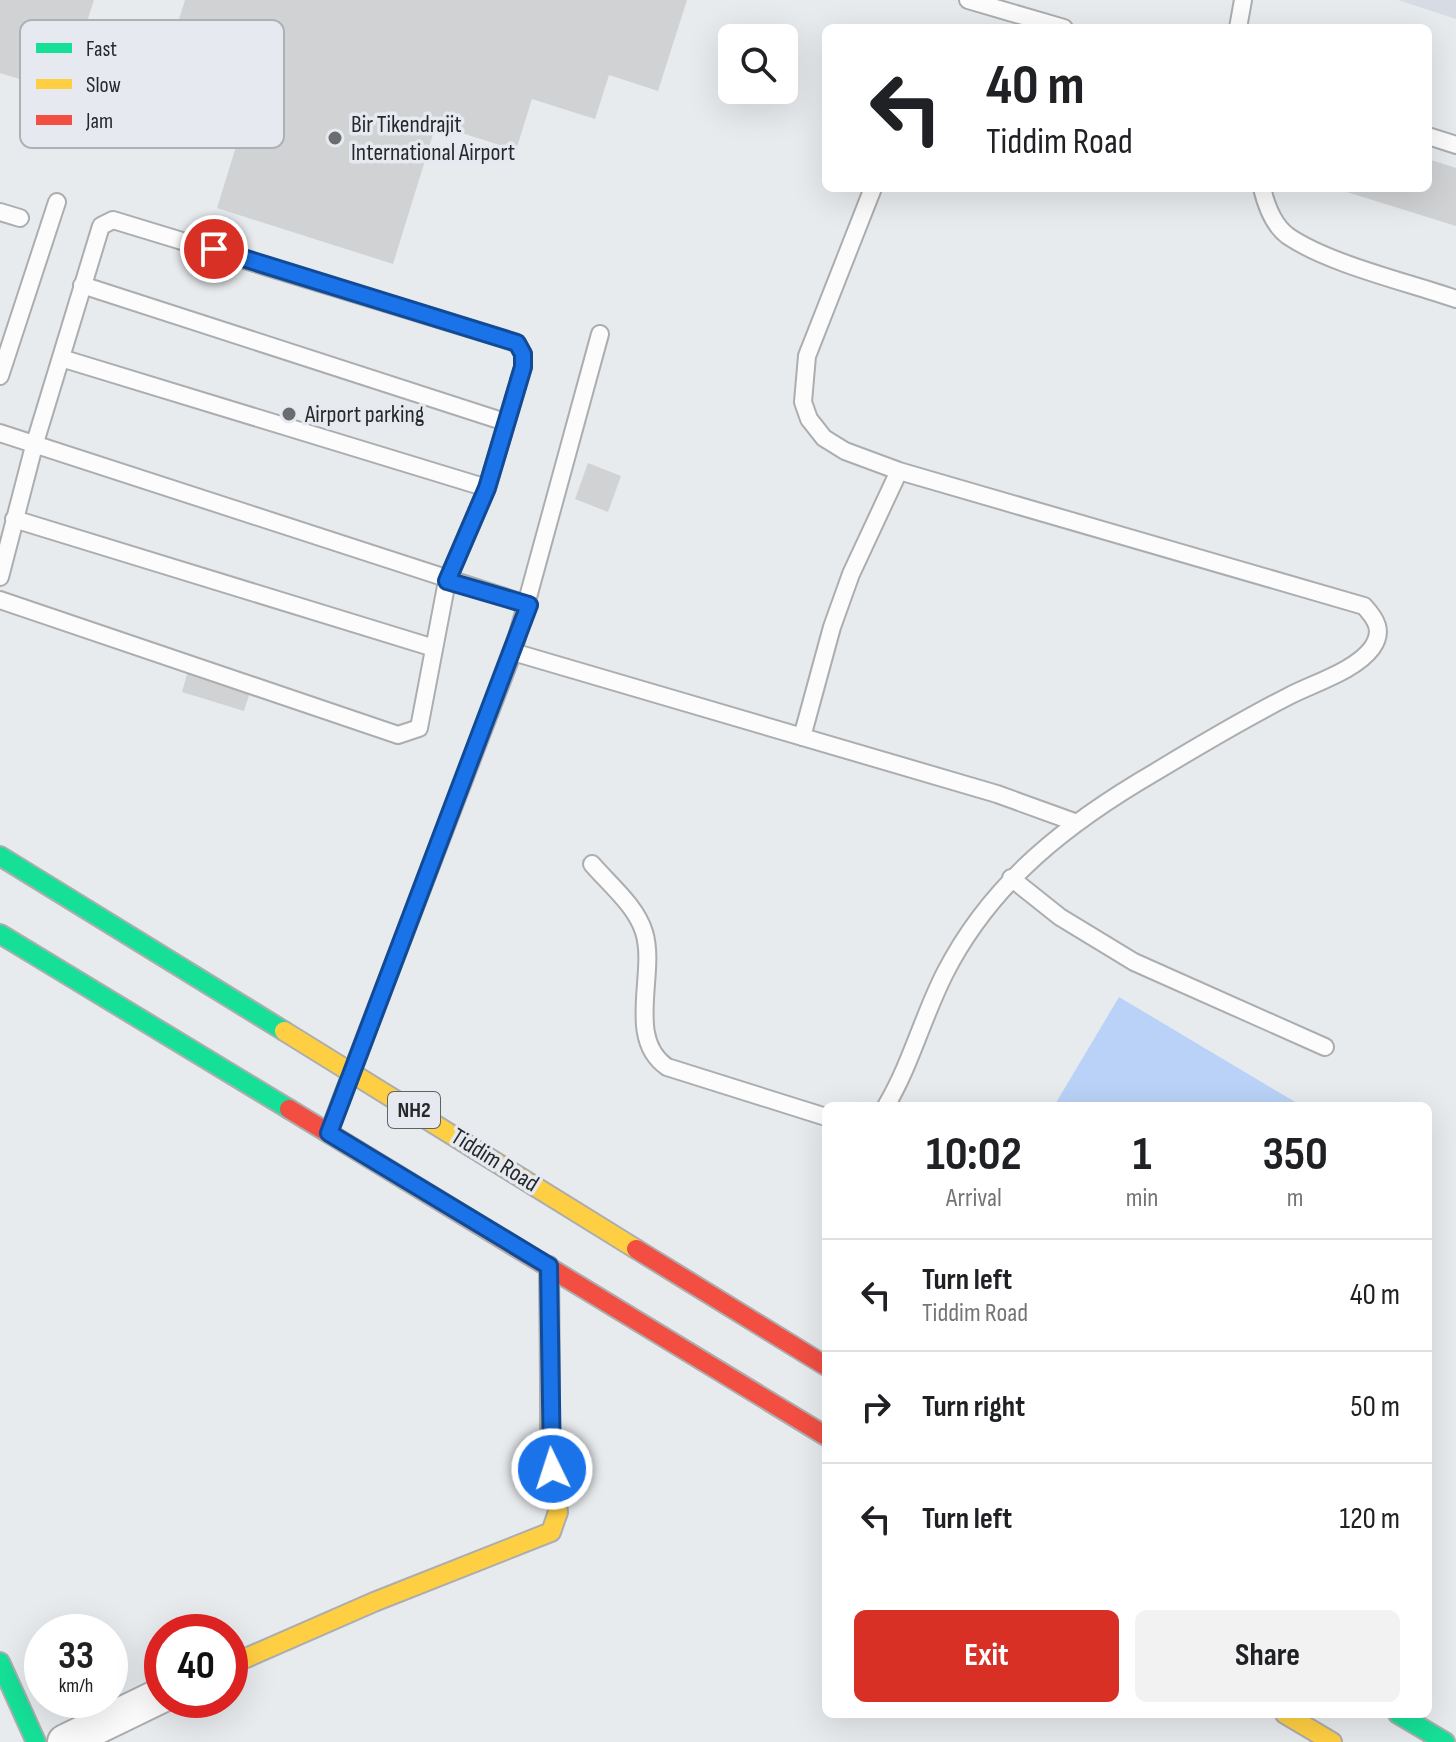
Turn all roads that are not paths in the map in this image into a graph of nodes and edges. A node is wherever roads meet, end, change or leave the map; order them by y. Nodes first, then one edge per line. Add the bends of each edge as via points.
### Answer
1 (968, 0) edge
2 (1243, 0) edge
3 (1050, 24) edge
4 (1239, 24) edge
5 (1432, 137) edge
6 (1456, 145) edge
7 (871, 192) edge
8 (1264, 192) edge
9 (57, 202) dead end
10 (0, 212) edge
11 (20, 218) dead end
12 (82, 285) junction
13 (1456, 299) edge
14 (600, 334) dead end
15 (61, 358) junction
16 (0, 376) edge
17 (505, 422) junction
18 (0, 433) edge
19 (34, 446) junction
20 (899, 471) junction
21 (487, 488) junction
22 (14, 519) junction
23 (0, 577) edge
24 (447, 581) junction
25 (0, 600) edge
26 (529, 605) junction
27 (434, 648) junction
28 (513, 652) junction
29 (802, 737) junction
30 (1077, 823) junction
31 (0, 856) edge
32 (592, 864) dead end
33 (1011, 878) junction
34 (0, 934) edge
35 (1325, 1047) dead end
36 (351, 1071) junction
37 (888, 1102) edge
38 (822, 1116) edge
39 (329, 1133) junction
40 (549, 1266) junction
41 (822, 1364) edge
42 (822, 1434) edge
43 (248, 1657) edge
44 (0, 1662) edge
45 (144, 1704) edge
46 (1292, 1718) edge
47 (1405, 1718) edge
48 (36, 1742) edge
49 (65, 1742) edge
50 (1332, 1742) edge
51 (1445, 1742) edge

1 - 3 lane
2 - 4 lane
5 - 6 lane
7 - 20 lane via 807,356 803,402 824,438
8 - 13 lane via 1287,235 1317,251
9 - 16 lane
10 - 11 lane
12 - 15 lane
12 - 17 lane
12 - 17 lane via 101,226 123,220 517,343 523,367
14 - 26 lane
15 - 19 lane
15 - 21 lane
17 - 21 lane
18 - 19 lane
19 - 22 lane
19 - 24 lane
20 - 29 lane via 851,574
20 - 30 lane via 1364,606 1378,621 1374,646 1362,659 1159,769
21 - 24 lane
22 - 23 lane
22 - 27 lane
24 - 26 lane
24 - 27 lane
25 - 27 lane via 398,735 419,728
26 - 28 lane
28 - 29 lane
28 - 36 lane
29 - 30 lane
30 - 33 lane
31 - 36 main road, Tiddim Road / NH2
32 - 38 lane via 637,916 646,937 646,1033 658,1060
33 - 35 lane via 1060,917 1134,962
33 - 37 lane via 986,906 944,975
34 - 39 main road, NH2
36 - 39 lane
36 - 41 main road, Tiddim Road / NH2
39 - 40 main road, NH2
40 - 42 main road, NH2
40 - 43 main road via 550,1448 558,1512 551,1532
44 - 48 main road
45 - 49 street
46 - 50 main road
47 - 51 main road

